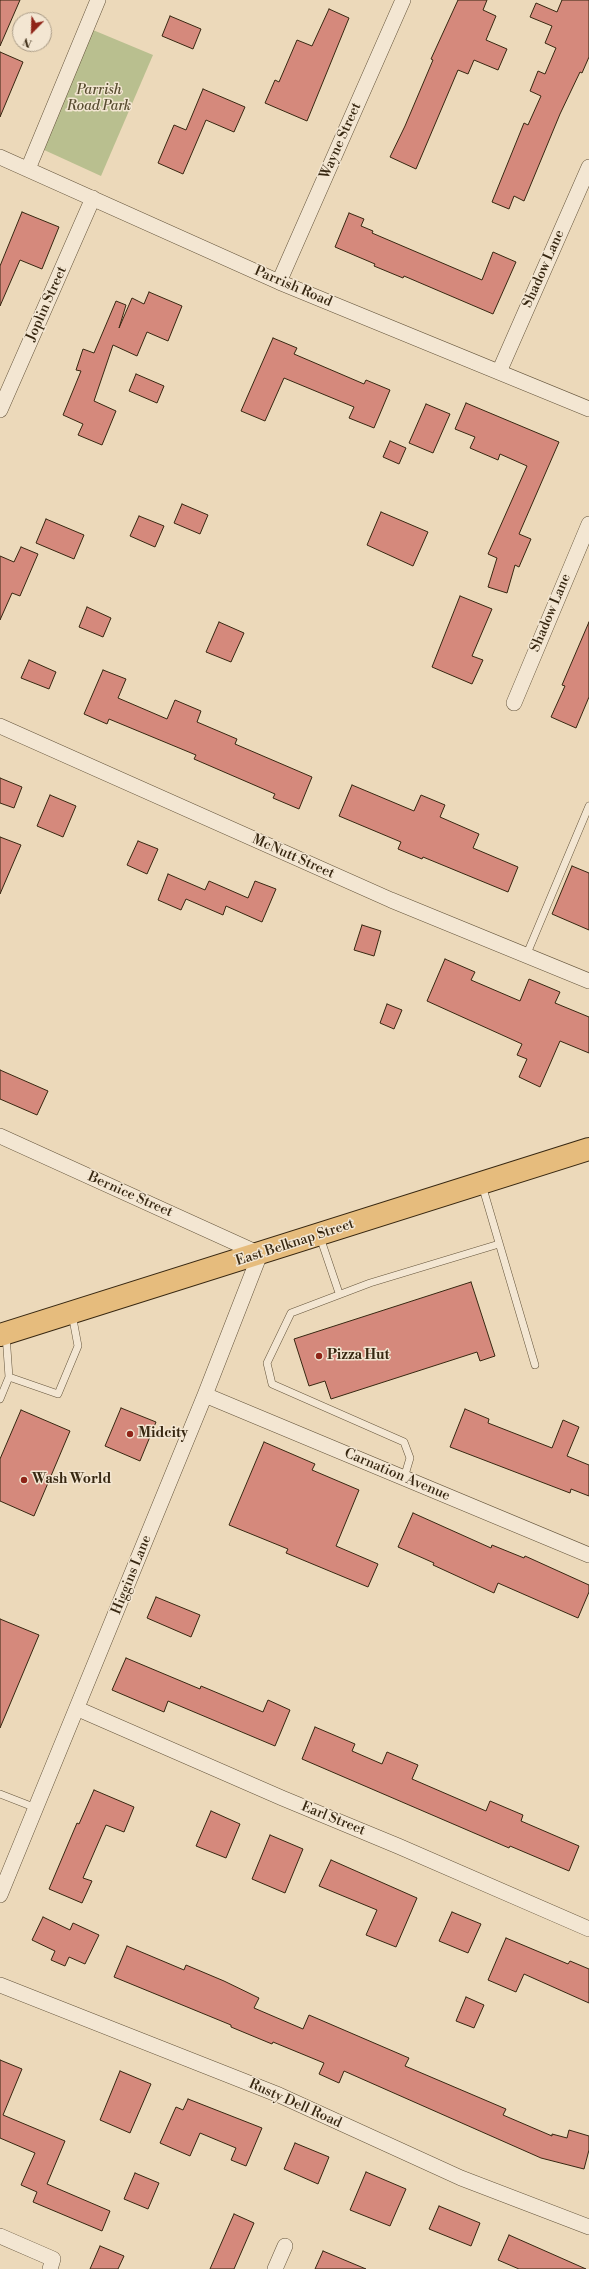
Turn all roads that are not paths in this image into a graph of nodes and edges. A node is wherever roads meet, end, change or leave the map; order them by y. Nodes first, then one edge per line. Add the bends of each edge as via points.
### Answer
1 (98, 0) edge
2 (403, 0) edge
3 (0, 157) edge
4 (589, 167) edge
5 (28, 169) junction
6 (93, 198) junction
7 (279, 282) junction
8 (498, 372) junction
9 (589, 409) edge
10 (0, 410) edge
11 (589, 524) edge
12 (514, 703) dead end
13 (0, 726) edge
14 (589, 806) edge
15 (526, 956) junction
16 (589, 982) edge
17 (0, 1136) edge
18 (589, 1148) edge
19 (481, 1183) junction
20 (320, 1235) junction
21 (499, 1244) junction
22 (260, 1254) junction
23 (339, 1293) junction
24 (72, 1312) junction
25 (3, 1334) edge
26 (535, 1365) dead end
27 (9, 1377) junction
28 (205, 1395) junction
29 (0, 1399) edge
30 (404, 1478) junction
31 (589, 1555) edge
32 (78, 1709) junction
33 (0, 1794) edge
34 (36, 1808) junction
35 (0, 1895) edge
36 (589, 1929) edge
37 (0, 1985) edge
38 (589, 2227) edge
39 (0, 2236) edge
40 (285, 2246) dead end
41 (50, 2269) edge
42 (275, 2269) edge

1 - 5 street
2 - 7 street, Wayne Street
3 - 5 street, Parrish Road
4 - 8 street, Shadow Lane
5 - 6 street, Parrish Road
6 - 7 street, Parrish Road
6 - 10 street, Joplin Street
7 - 8 street, Parrish Road
8 - 9 street, Parrish Road
11 - 12 street, Shadow Lane
13 - 15 street, McNutt Street via 392,900
14 - 15 lane
15 - 16 street, McNutt Street
17 - 22 street, Bernice Street
18 - 19 main road, East Belknap Street
19 - 20 main road, East Belknap Street
19 - 21 lane
20 - 22 main road, East Belknap Street
20 - 23 lane
21 - 23 lane
21 - 26 lane
22 - 24 main road, East Belknap Street
22 - 28 street, Higgins Lane
23 - 30 lane via 291,1313 267,1363 272,1384 404,1442 410,1458
24 - 25 main road, East Belknap Street
24 - 27 lane via 78,1346 58,1394
25 - 27 lane
27 - 29 lane
28 - 30 street, Carnation Avenue
28 - 32 street, Higgins Lane
30 - 31 street, Carnation Avenue
32 - 34 street, Higgins Lane
32 - 36 street, Earl Street
33 - 34 lane
34 - 35 street, Higgins Lane
37 - 38 street, Rusty Dell Road via 279,2095 461,2178
39 - 41 street via 52,2259
40 - 42 street

